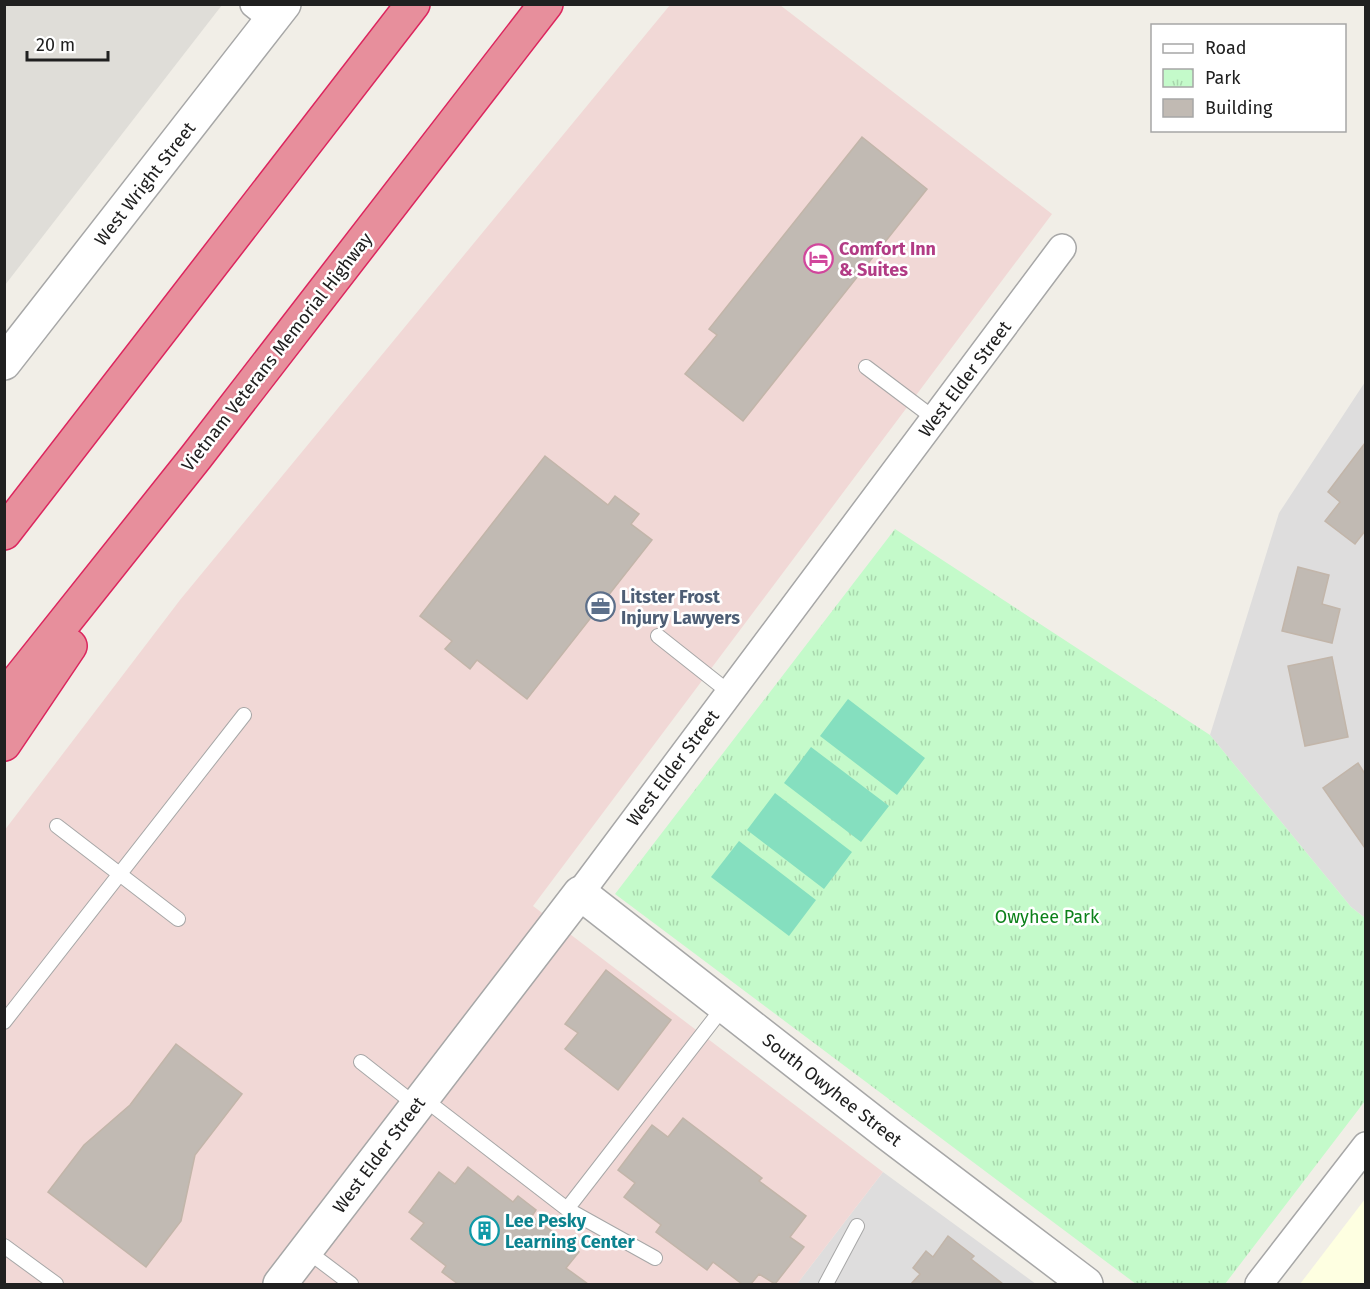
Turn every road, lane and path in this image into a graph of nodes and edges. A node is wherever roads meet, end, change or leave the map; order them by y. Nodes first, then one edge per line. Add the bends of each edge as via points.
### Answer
1 (413, 4) edge
2 (546, 4) edge
3 (270, 10) edge
4 (1062, 248) dead end
5 (4, 363) edge
6 (866, 367) dead end
7 (935, 419) junction
8 (196, 457) junction
9 (4, 533) edge
10 (658, 636) dead end
11 (730, 693) junction
12 (4, 698) edge
13 (244, 715) dead end
14 (4, 744) edge
15 (57, 826) dead end
16 (120, 874) junction
17 (580, 893) junction
18 (178, 919) dead end
19 (725, 1005) junction
20 (4, 1022) edge
21 (361, 1062) dead end
22 (420, 1102) junction
23 (1365, 1146) edge
24 (567, 1209) junction
25 (857, 1226) dead end
26 (4, 1246) edge
27 (306, 1250) junction
28 (655, 1258) dead end
29 (56, 1284) edge
30 (280, 1284) edge
31 (351, 1284) edge
32 (826, 1284) edge
33 (1086, 1284) edge
34 (1260, 1284) edge

1 - 9 highway
2 - 8 highway, Vietnam Veterans Memorial Highway
3 - 5 street, West Wright Street
4 - 7 street, West Elder Street
6 - 7 lane
7 - 11 street, West Elder Street
8 - 12 highway, Vietnam Veterans Memorial Highway
8 - 14 highway
10 - 11 lane
11 - 17 street, West Elder Street
13 - 16 lane
15 - 16 lane
16 - 18 lane
16 - 20 lane
17 - 19 street, South Owyhee Street
17 - 22 street, West Elder Street
19 - 24 lane
19 - 33 street, South Owyhee Street
21 - 22 lane
22 - 24 lane
22 - 27 street, West Elder Street
23 - 34 street
24 - 28 lane
25 - 32 lane
26 - 29 lane
27 - 30 street, West Elder Street
27 - 31 lane

